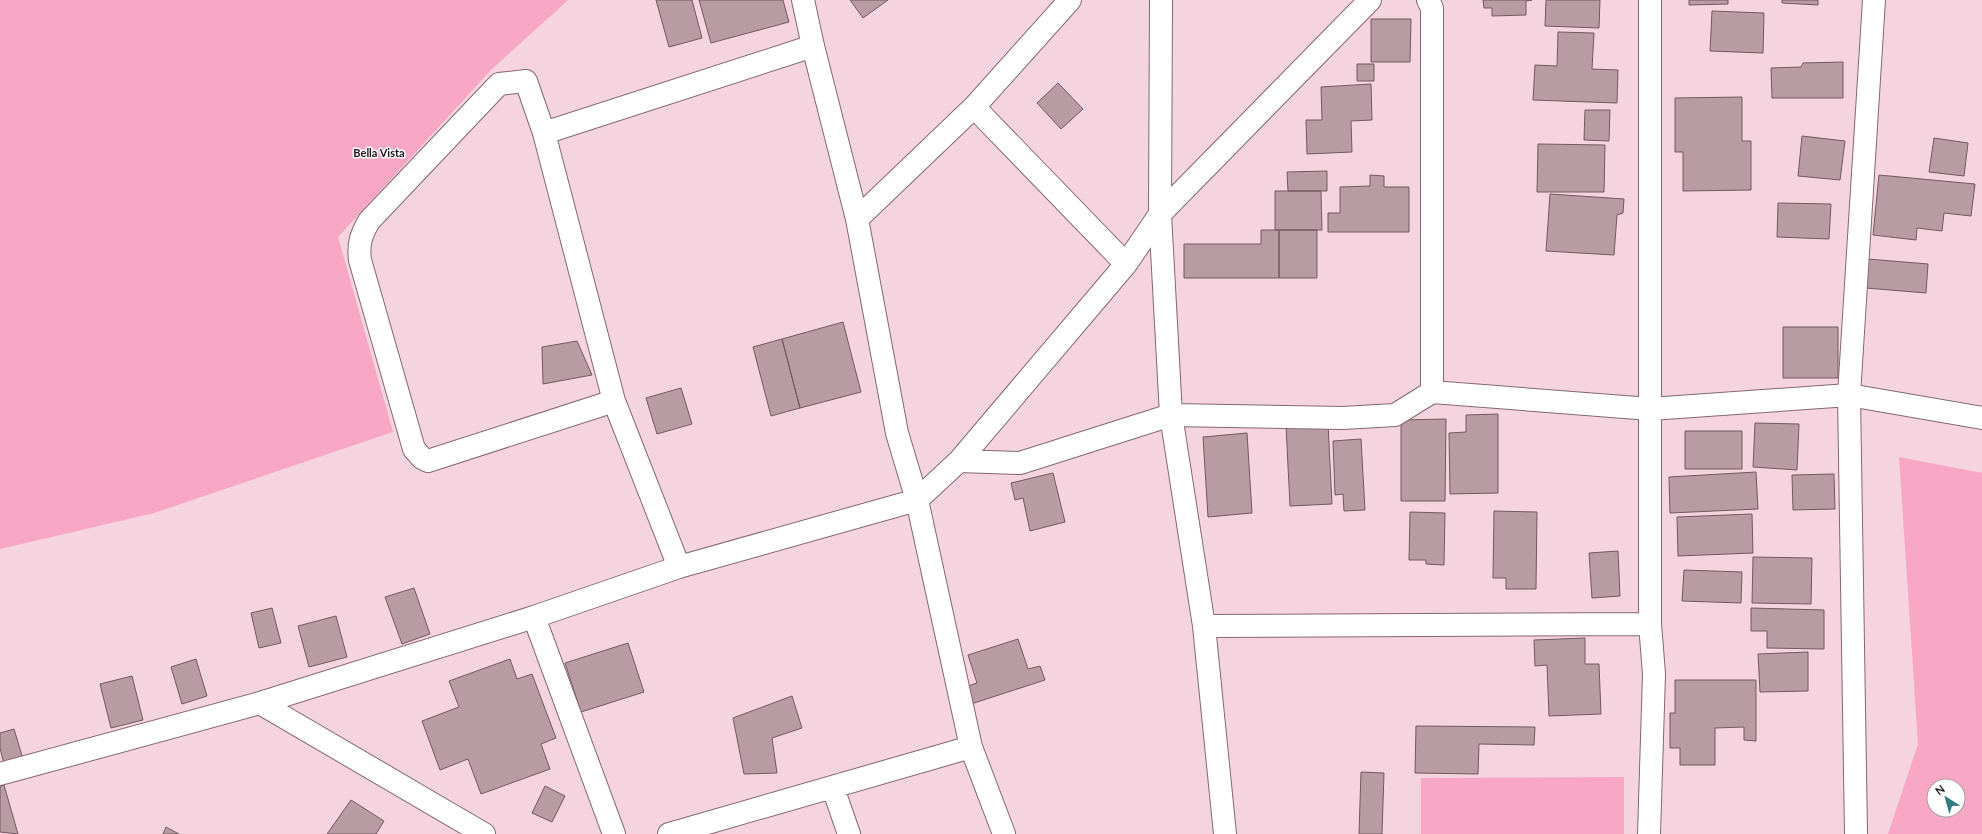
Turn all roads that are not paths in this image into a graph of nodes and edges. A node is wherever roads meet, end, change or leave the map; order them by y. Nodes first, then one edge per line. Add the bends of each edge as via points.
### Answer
1 (803, 0) edge
2 (1070, 0) edge
3 (1161, 0) edge
4 (1370, 0) edge
5 (1428, 0) edge
6 (1650, 0) edge
7 (1874, 0) edge
8 (812, 46) junction
9 (974, 107) junction
10 (544, 132) junction
11 (1160, 214) junction
12 (857, 219) junction
13 (1126, 264) junction
14 (1432, 392) junction
15 (1849, 395) junction
16 (614, 401) junction
17 (1650, 409) junction
18 (1171, 415) junction
19 (1982, 418) edge
20 (959, 461) junction
21 (918, 500) junction
22 (679, 567) junction
23 (534, 617) junction
24 (1650, 624) junction
25 (1204, 626) junction
26 (260, 703) junction
27 (971, 747) junction
28 (0, 774) edge
29 (833, 788) junction
30 (484, 834) edge
31 (614, 834) edge
32 (669, 834) edge
33 (849, 834) edge
34 (1004, 834) edge
35 (1225, 834) edge
36 (1649, 834) edge
37 (1856, 834) edge

1 - 8 street
2 - 9 street
3 - 11 street
4 - 11 street
5 - 14 street via 1432,8
6 - 17 street
7 - 15 street
8 - 10 street
8 - 12 street
9 - 12 street
9 - 13 street
10 - 16 street
10 - 16 street via 526,81 499,84 369,221 358,247 360,260 414,449 422,458 428,461
11 - 13 street
11 - 18 street
12 - 21 street via 897,433
13 - 20 street
14 - 17 street
14 - 18 street via 1395,416 1343,418
15 - 17 street
15 - 19 street
15 - 37 street
16 - 22 street
17 - 24 street
18 - 20 street via 1020,463
18 - 25 street
20 - 21 street
21 - 22 street
21 - 27 street
22 - 23 street
23 - 26 street
23 - 31 street
24 - 25 street
24 - 36 street via 1654,674
25 - 35 street
26 - 28 street
26 - 30 street
27 - 29 street
27 - 34 street
29 - 32 street
29 - 33 street

